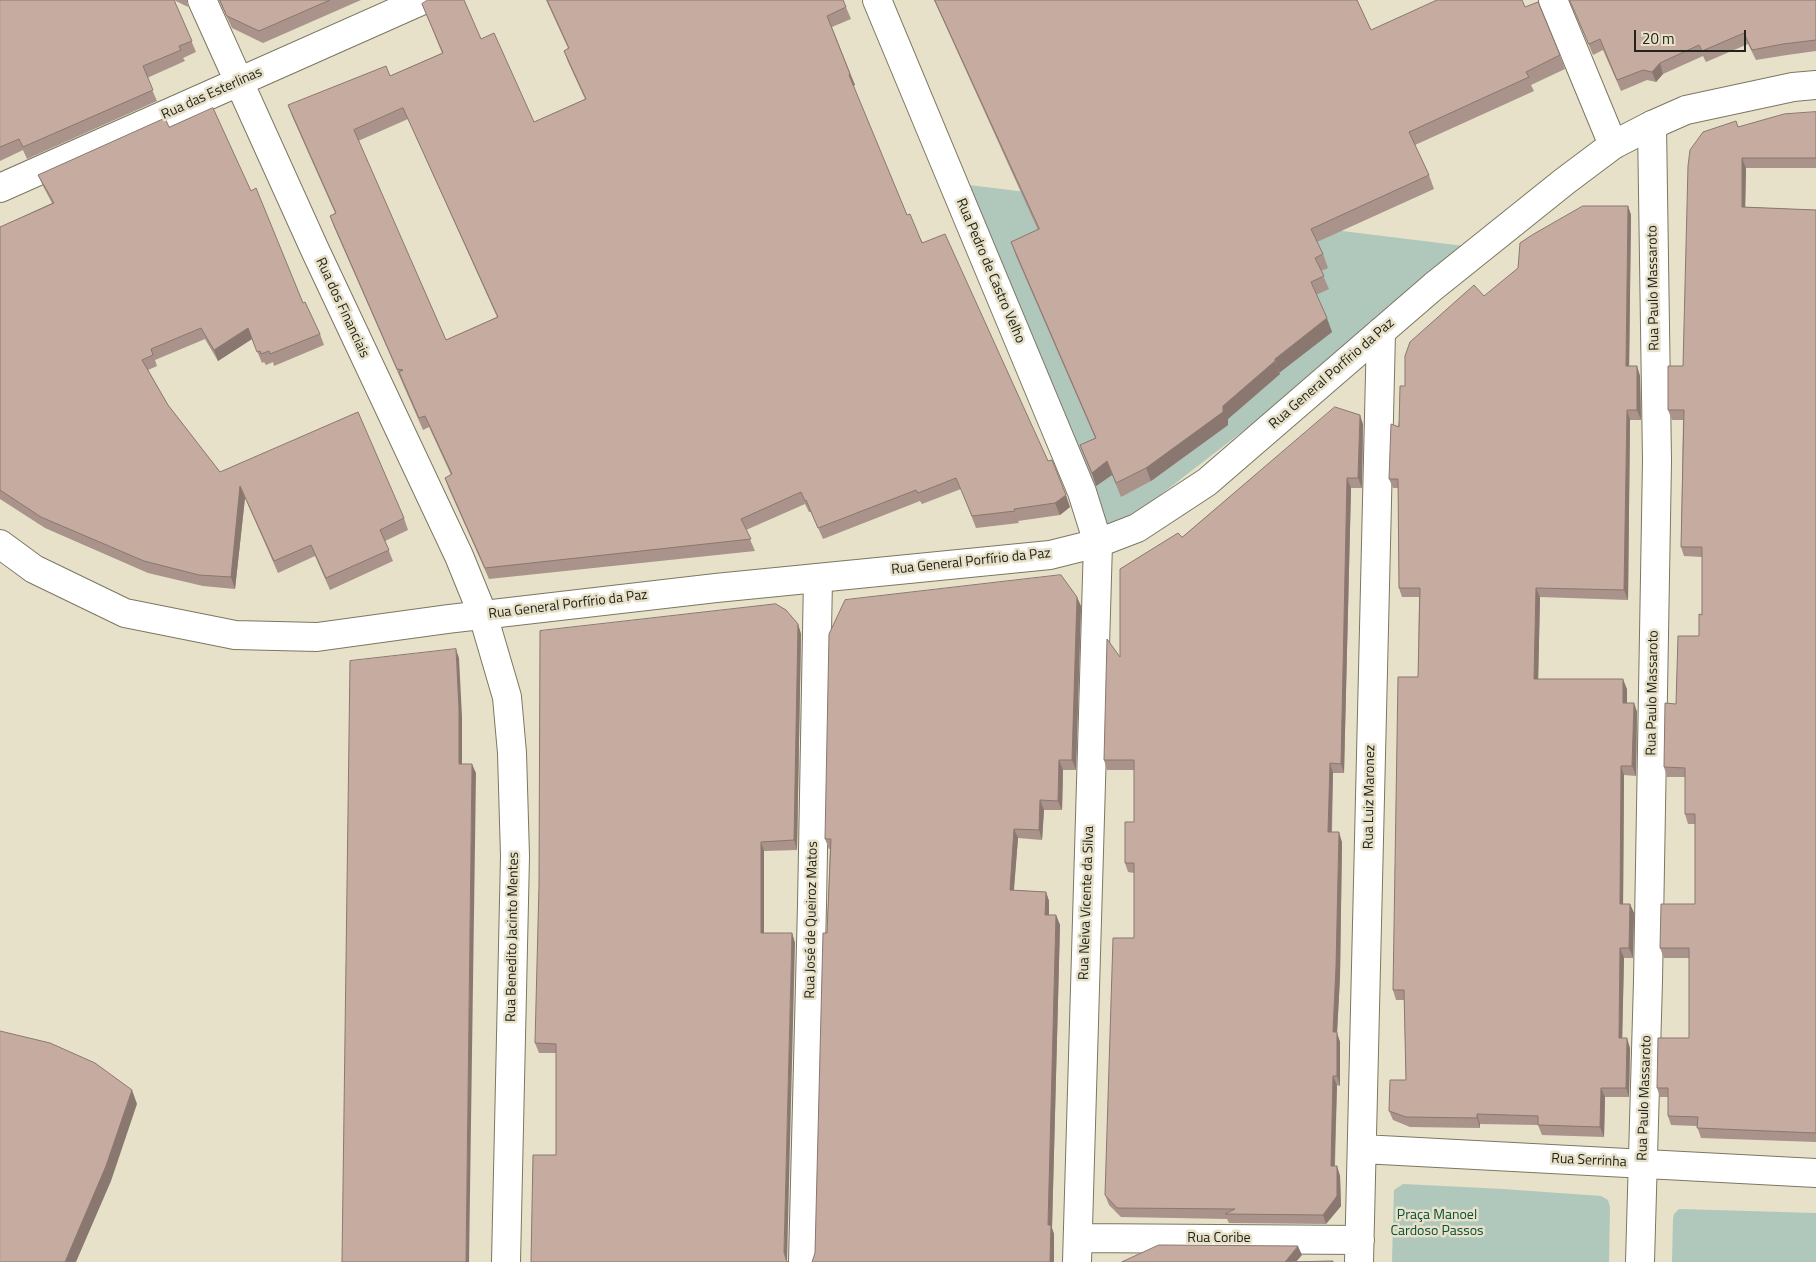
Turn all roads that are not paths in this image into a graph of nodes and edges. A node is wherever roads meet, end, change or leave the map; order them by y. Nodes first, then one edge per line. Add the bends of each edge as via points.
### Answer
1 (202, 0) edge
2 (424, 0) edge
3 (877, 0) edge
4 (1553, 0) edge
5 (238, 82) junction
6 (1816, 85) edge
7 (1652, 125) junction
8 (1613, 145) junction
9 (0, 188) edge
10 (1381, 332) junction
11 (1098, 543) junction
12 (0, 544) edge
13 (818, 578) junction
14 (482, 615) junction
15 (1362, 1149) junction
16 (1643, 1164) junction
17 (1816, 1173) edge
18 (1078, 1250) edge
19 (1359, 1251) edge
20 (506, 1262) edge
21 (803, 1262) edge
22 (1640, 1262) edge

1 - 5 street, Rua dos Financiais
2 - 5 street, Rua das Esterlinas
3 - 11 street, Rua Pedro de Castro Velho via 1082,492
4 - 8 street
5 - 9 street, Rua das Esterlinas
5 - 14 street, Rua dos Financiais via 459,556
6 - 7 street, Rua General Porfírio da Paz via 1686,110
7 - 8 street, Rua General Porfírio da Paz
7 - 16 street, Rua Paulo Massaroto via 1657,461
8 - 10 street, Rua General Porfírio da Paz via 1480,248
10 - 11 street, Rua General Porfírio da Paz via 1207,482 1137,528
10 - 15 street, Rua Luiz Maronez
11 - 13 street, Rua General Porfírio da Paz via 1050,555
11 - 18 street, Rua Neiva Vicente da Silva
12 - 14 street, Rua General Porfírio da Paz via 34,569 125,613 235,635 317,637
13 - 14 street, Rua General Porfírio da Paz
13 - 21 street, Rua José de Queiroz Matos
14 - 20 street, Rua Benedito Jacinto Mentes via 507,698 512,753 515,856
15 - 16 street, Rua Serrinha
15 - 19 street, Rua Luiz Maronez
16 - 17 street, Rua Serrinha
16 - 22 street, Rua Paulo Massaroto
18 - 19 street, Rua Coribe

